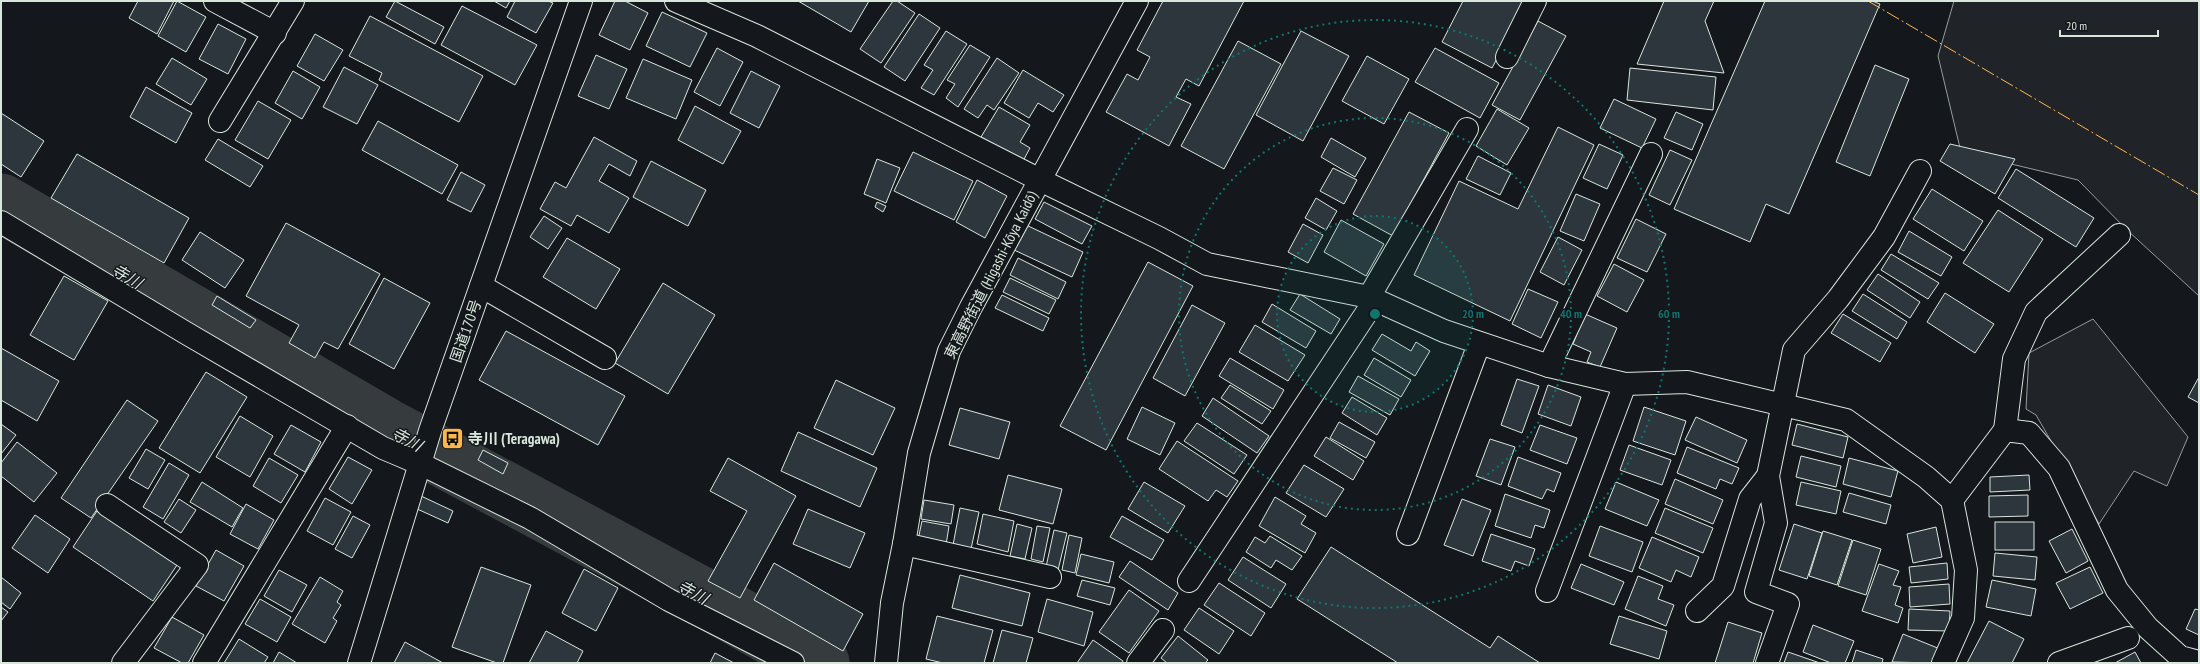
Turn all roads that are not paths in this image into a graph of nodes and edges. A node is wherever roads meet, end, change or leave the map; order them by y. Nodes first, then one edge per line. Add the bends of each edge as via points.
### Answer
1 (215, 1) edge
2 (293, 1) edge
3 (581, 1) edge
4 (676, 1) edge
5 (1137, 1) edge
6 (1535, 1) edge
7 (275, 33) junction
8 (1507, 57) dead end
9 (220, 121) dead end
10 (1467, 129) dead end
11 (1651, 154) dead end
12 (1920, 171) dead end
13 (1040, 180) junction
14 (1, 222) edge
15 (2119, 235) dead end
16 (481, 286) junction
17 (1372, 299) junction
18 (1479, 344) junction
19 (605, 358) dead end
20 (1549, 366) junction
21 (1625, 384) junction
22 (1784, 405) junction
23 (347, 426) junction
24 (2005, 430) junction
25 (421, 464) junction
26 (1768, 476) junction
27 (1952, 500) junction
28 (107, 505) dead end
29 (1408, 534) dead end
30 (904, 544) junction
31 (1050, 577) dead end
32 (1189, 581) dead end
33 (1547, 591) dead end
34 (1697, 611) dead end
35 (1163, 630) dead end
36 (2128, 638) dead end
37 (2199, 662) edge
38 (123, 663) edge
39 (204, 663) edge
40 (359, 663) edge
41 (793, 663) edge
42 (886, 663) edge
43 (1138, 663) edge
44 (1767, 663) edge
45 (1943, 663) edge
46 (2059, 663) edge

1 - 7 main road
2 - 7 main road
3 - 16 main road, 国道170号
4 - 13 main road via 757,36
5 - 13 main road, 東高野街道 (Higashi-Kōya Kaidō)
6 - 8 main road
7 - 9 main road
10 - 17 main road
11 - 20 main road
12 - 22 main road via 1884,237 1838,299 1794,350
13 - 17 main road via 1207,264
13 - 30 main road, 東高野街道 (Higashi-Kōya Kaidō) via 949,351 918,453
14 - 23 main road
15 - 24 main road via 2036,312 2014,359
16 - 19 main road
16 - 25 main road, 国道170号 via 430,431
17 - 18 main road
17 - 32 main road
18 - 20 main road
18 - 29 main road
20 - 21 main road
21 - 22 main road via 1687,382
21 - 33 main road
22 - 26 main road
22 - 27 main road via 1846,420 1926,477
23 - 25 main road via 383,448
23 - 39 main road
24 - 27 main road
24 - 37 main road via 2029,433 2059,468 2118,590 2148,628 2180,657
25 - 40 main road, 国道170号
25 - 41 main road via 530,518 669,600
26 - 34 main road via 1750,499 1723,586
26 - 44 main road via 1776,523 1756,592 1788,604
27 - 45 main road via 1966,570 1963,618
28 - 38 main road via 197,565
30 - 31 main road
30 - 42 main road, 東高野街道 (Higashi-Kōya Kaidō) via 892,603
35 - 43 main road
36 - 46 main road

